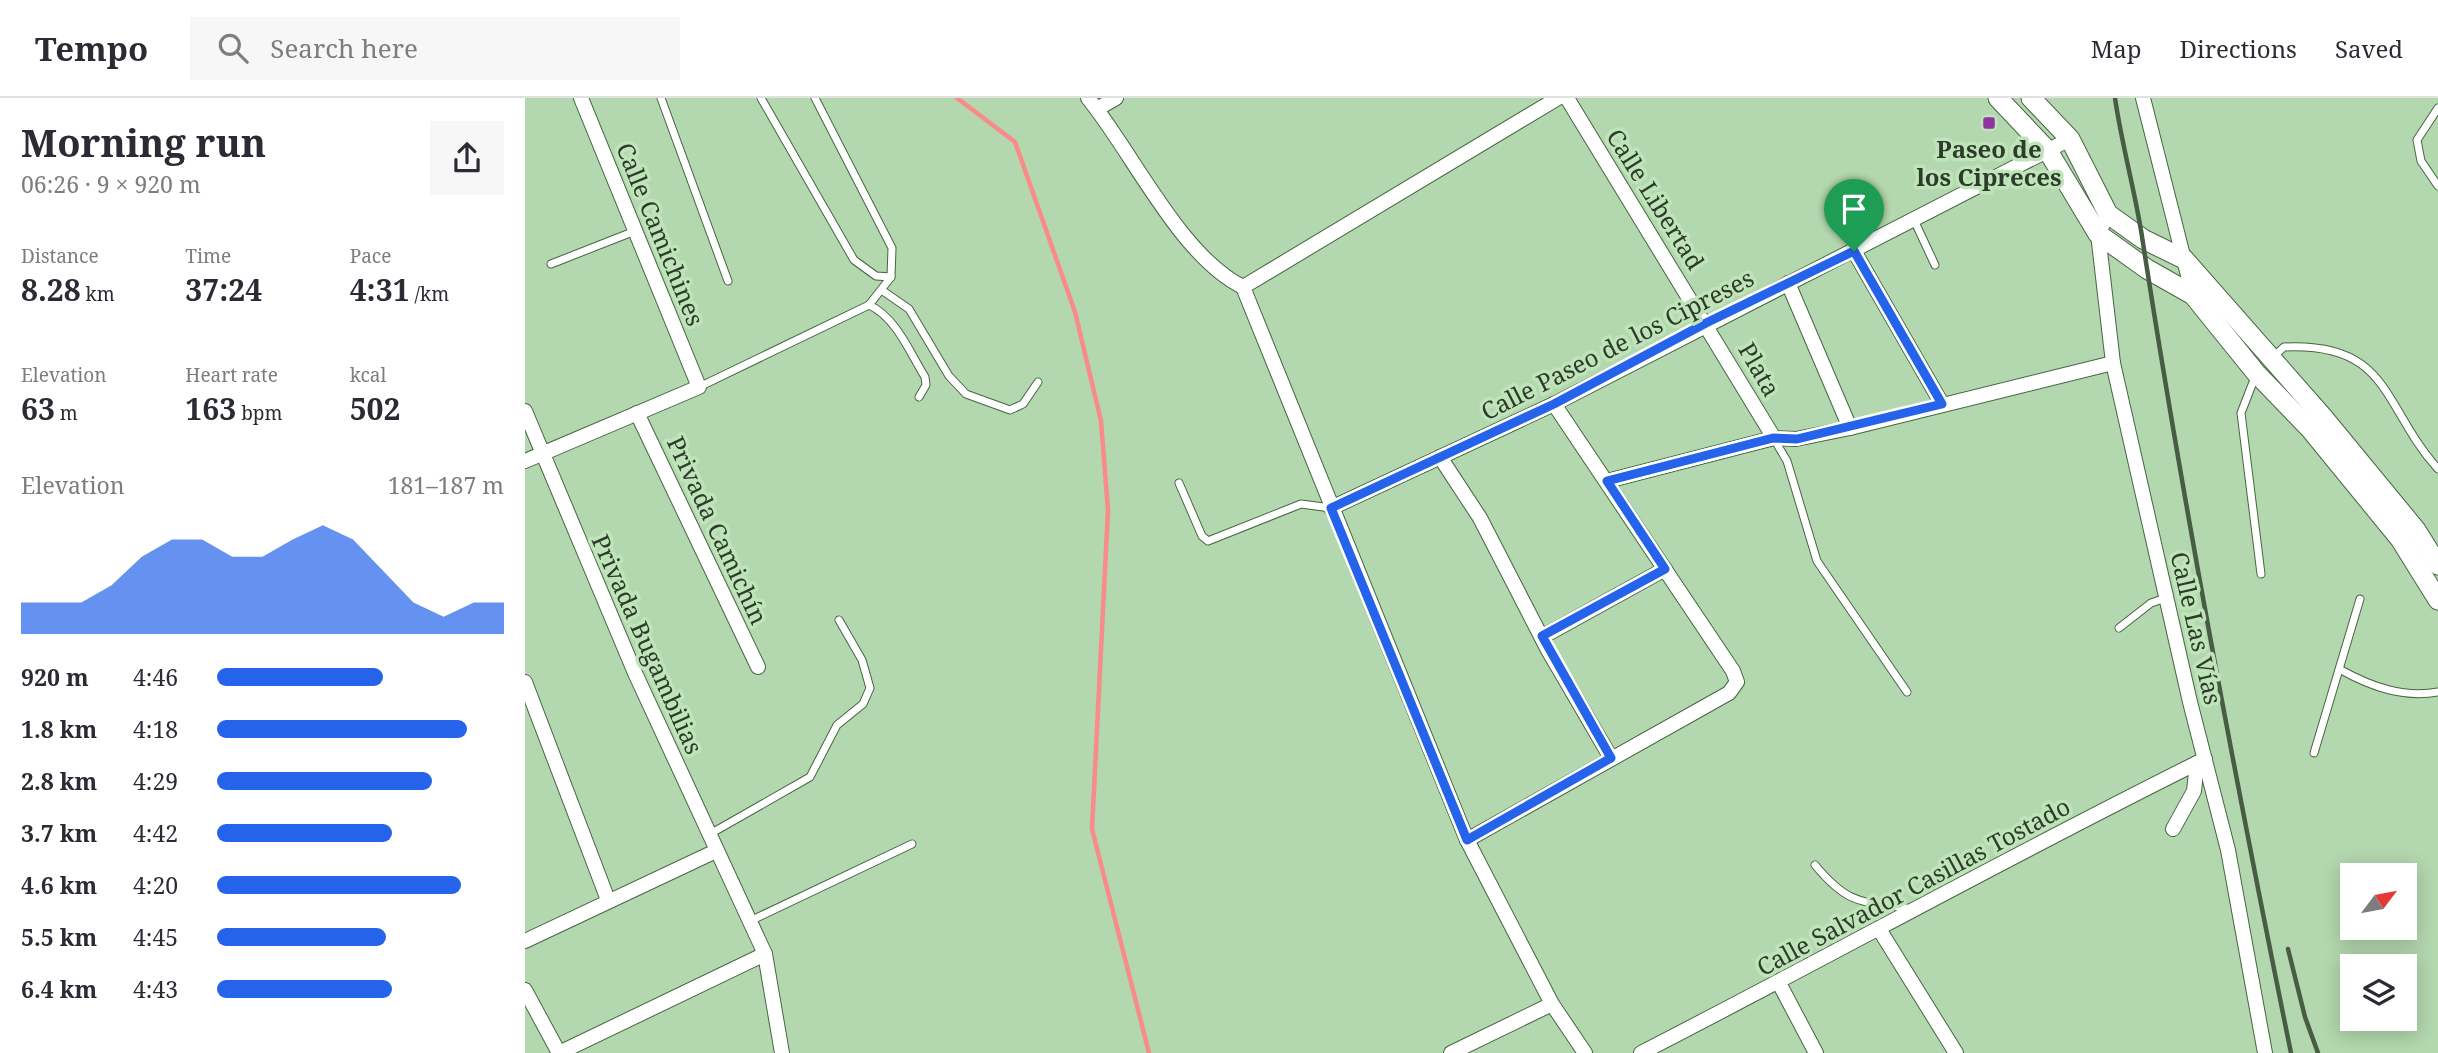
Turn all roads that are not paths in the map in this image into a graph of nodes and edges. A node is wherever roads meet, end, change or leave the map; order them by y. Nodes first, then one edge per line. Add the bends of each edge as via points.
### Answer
1 (581, 98) edge
2 (661, 98) edge
3 (761, 98) edge
4 (815, 98) edge
5 (1116, 98) edge
6 (1558, 98) edge
7 (1567, 98) edge
8 (1998, 98) edge
9 (2031, 98) edge
10 (2143, 98) edge
11 (2151, 98) edge
12 (1093, 104) edge
13 (2438, 108) edge
14 (2149, 116) junction
15 (2070, 139) junction
16 (2048, 150) junction
17 (2438, 186) edge
18 (2108, 214) junction
19 (1914, 220) junction
20 (636, 231) junction
21 (2098, 234) junction
22 (1854, 251) junction
23 (2184, 259) junction
24 (551, 264) dead end
25 (1935, 265) dead end
26 (891, 277) junction
27 (728, 281) dead end
28 (1788, 283) junction
29 (1244, 287) junction
30 (883, 292) junction
31 (2193, 295) junction
32 (869, 305) junction
33 (1706, 323) junction
34 (2113, 363) junction
35 (2263, 366) junction
36 (1038, 382) dead end
37 (698, 387) junction
38 (919, 397) dead end
39 (1554, 404) junction
40 (1942, 404) junction
41 (525, 411) edge
42 (637, 413) junction
43 (1850, 428) junction
44 (1773, 438) junction
45 (541, 454) junction
46 (1440, 457) junction
47 (525, 461) edge
48 (2438, 469) edge
49 (1607, 481) junction
50 (1179, 483) dead end
51 (1331, 508) junction
52 (2438, 565) edge
53 (1665, 569) junction
54 (2261, 573) dead end
55 (2167, 598) junction
56 (2360, 598) dead end
57 (2438, 600) edge
58 (839, 620) dead end
59 (2119, 628) dead end
60 (1542, 636) junction
61 (758, 667) dead end
62 (2341, 670) junction
63 (525, 682) edge
64 (1907, 692) dead end
65 (2438, 692) edge
66 (2314, 752) dead end
67 (1611, 758) junction
68 (2201, 761) junction
69 (2173, 828) dead end
70 (709, 834) junction
71 (1467, 840) junction
72 (912, 844) dead end
73 (716, 851) junction
74 (1815, 865) dead end
75 (608, 900) junction
76 (1912, 909) junction
77 (750, 921) junction
78 (1879, 929) junction
79 (525, 941) edge
80 (765, 954) junction
81 (1779, 983) junction
82 (525, 990) edge
83 (1552, 1004) junction
84 (559, 1053) edge
85 (782, 1053) edge
86 (1451, 1053) edge
87 (1585, 1053) edge
88 (1641, 1053) edge
89 (1816, 1053) edge
90 (1955, 1053) edge
91 (2265, 1053) edge

1 - 20 street, Calle Camichines
2 - 27 lane
3 - 26 lane via 854,260 876,276
4 - 26 lane via 892,248
5 - 12 street
6 - 29 street
7 - 33 street, Calle Libertad
8 - 16 street
9 - 15 street
10 - 14 street
11 - 14 lane
12 - 29 street via 1193,244 1231,281
13 - 17 lane via 2417,140 2421,161
14 - 23 street
15 - 16 street, Calle Paseo de los Cipreses
15 - 18 street
16 - 19 street, Calle Paseo de los Cipreses
16 - 21 street
18 - 21 street
18 - 23 street via 2143,239
19 - 22 street, Calle Paseo de los Cipreses
19 - 25 lane
20 - 24 lane
20 - 37 street, Calle Camichines
21 - 31 street
21 - 34 street, Calle Las Vías
22 - 28 street, Calle Paseo de los Cipreses
22 - 40 street
23 - 31 street
23 - 35 street
26 - 30 lane
28 - 33 street, Calle Paseo de los Cipreses
28 - 43 street
29 - 51 street
30 - 32 lane
30 - 36 lane via 909,309 965,394 1010,410 1023,404
31 - 35 street
32 - 37 lane
32 - 38 lane via 892,324 925,377
33 - 39 street, Calle Paseo de los Cipreses
33 - 44 street, Plata
34 - 40 street
34 - 55 street, Calle Las Vías
35 - 48 lane via 2284,347 2340,351 2376,376
35 - 52 street via 2323,416 2416,530
35 - 54 lane via 2241,413
35 - 57 street via 2400,540
37 - 42 street
39 - 46 street, Calle Paseo de los Cipreses
39 - 49 street
40 - 43 street
41 - 45 street, Privada Bugambilias
42 - 45 street
42 - 61 street, Privada Camichín
43 - 44 street via 1797,439
44 - 49 street
44 - 64 lane via 1787,461 1817,561
45 - 47 street
45 - 70 street, Privada Bugambilias
46 - 51 street, Calle Paseo de los Cipreses
46 - 60 street via 1480,518
49 - 53 street
50 - 51 lane via 1208,541 1301,504
51 - 71 street
53 - 60 street
53 - 67 street via 1737,682 1729,693
55 - 59 lane via 2151,603
55 - 68 street, Calle Las Vías
56 - 62 lane
58 - 70 lane via 863,660 870,688 863,704 837,725 810,777
60 - 67 street
62 - 65 lane via 2377,689 2423,695
62 - 66 lane
63 - 75 street
67 - 71 street
68 - 69 street via 2195,791
68 - 76 street, Calle Salvador Casillas Tostado
68 - 91 street, Calle Las Vías via 2228,850
70 - 73 street, Privada Bugambilias
71 - 83 street
72 - 77 lane
73 - 75 street
73 - 77 street
74 - 76 lane via 1835,889 1853,900
75 - 79 street
76 - 78 street, Calle Salvador Casillas Tostado
77 - 80 street
78 - 81 street, Calle Salvador Casillas Tostado
78 - 90 street
80 - 84 street
80 - 85 street
81 - 88 street, Calle Salvador Casillas Tostado
81 - 89 street
82 - 84 street
83 - 86 street
83 - 87 street

